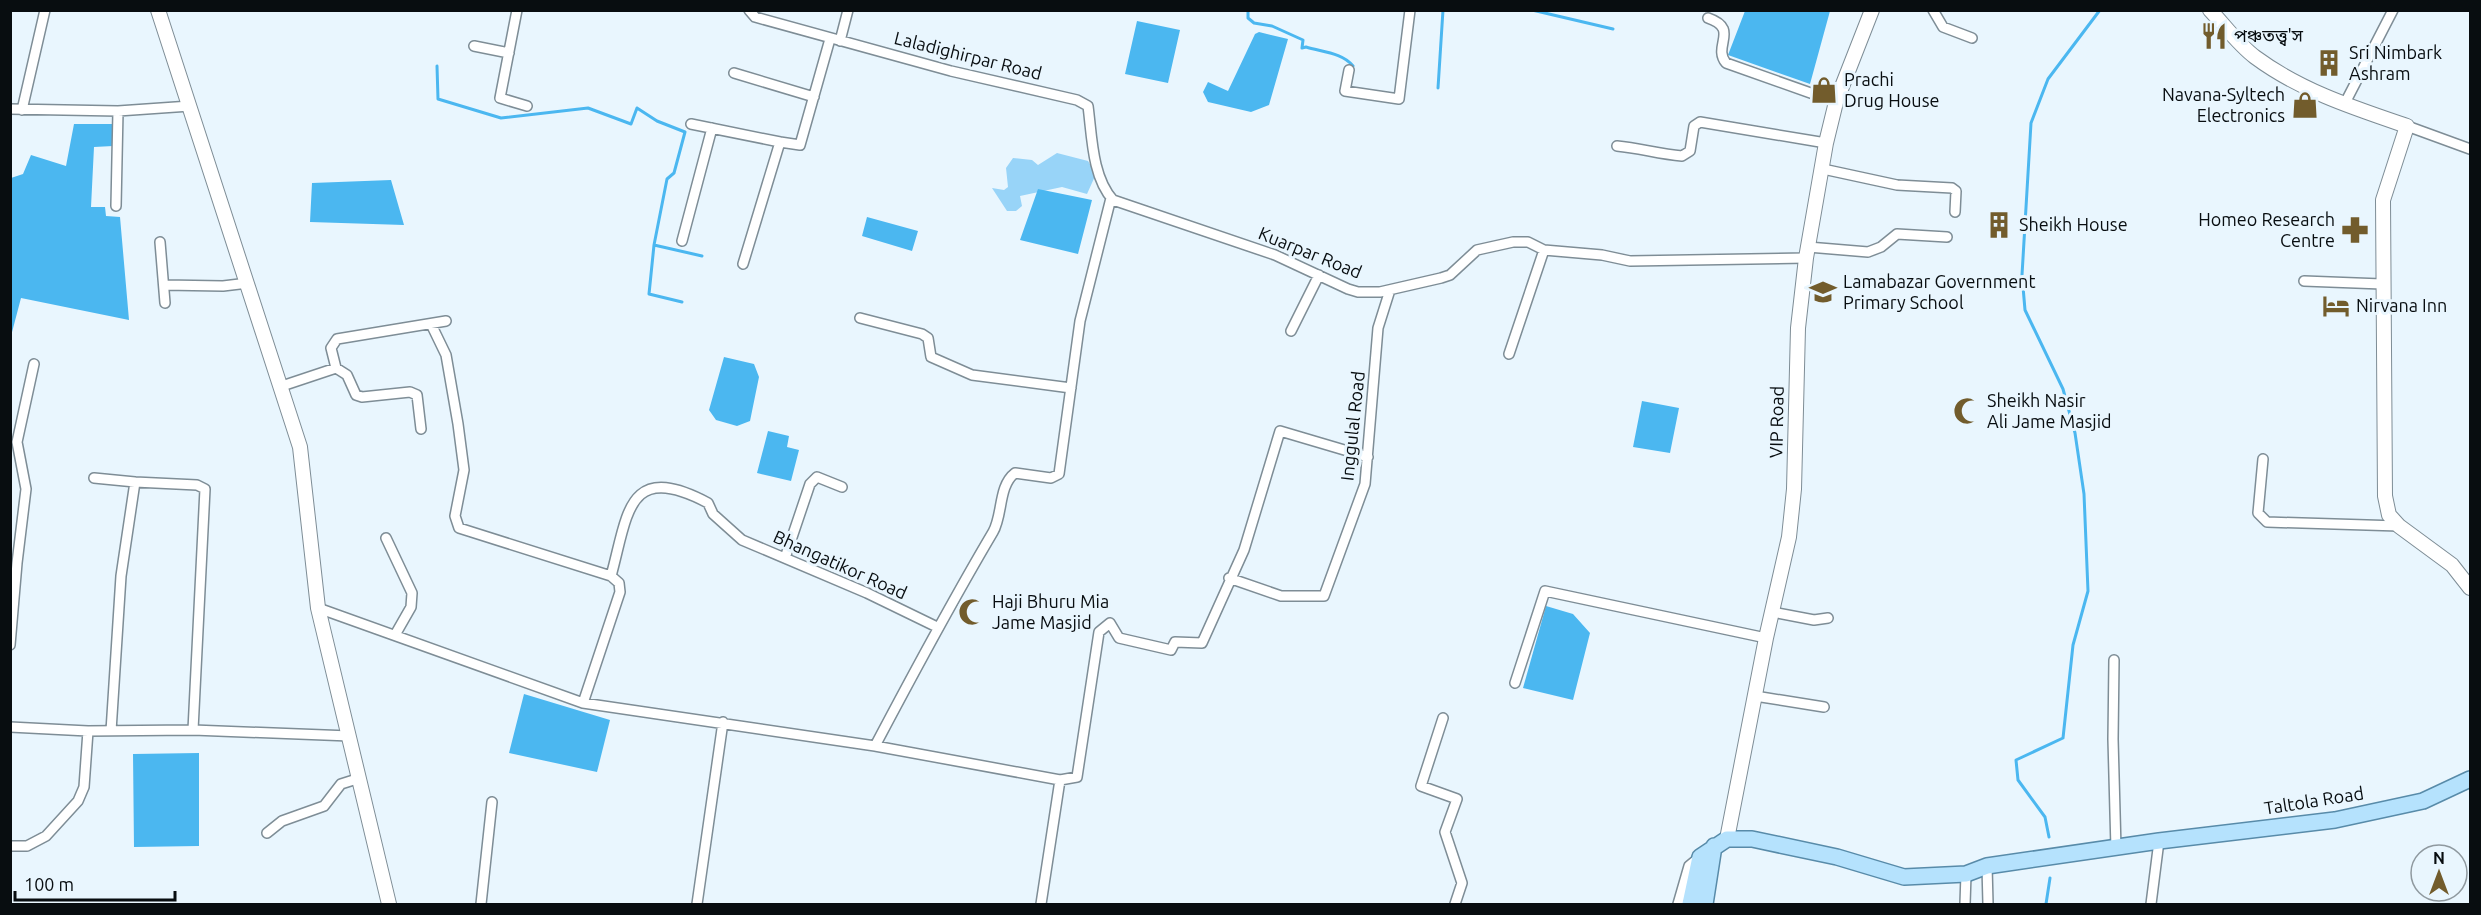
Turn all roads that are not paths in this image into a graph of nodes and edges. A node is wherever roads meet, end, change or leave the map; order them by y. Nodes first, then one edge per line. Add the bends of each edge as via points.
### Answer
1 (45, 10) edge
2 (158, 10) edge
3 (517, 10) edge
4 (749, 10) edge
5 (848, 10) edge
6 (1410, 10) edge
7 (1872, 10) edge
8 (1933, 10) edge
9 (2210, 10) edge
10 (2393, 10) edge
11 (1708, 18) dead end
12 (1971, 38) dead end
13 (835, 40) junction
14 (474, 46) dead end
15 (509, 53) junction
16 (1349, 70) dead end
17 (734, 73) dead end
18 (814, 97) junction
19 (1836, 102) junction
20 (2344, 105) junction
21 (190, 106) junction
22 (527, 106) dead end
23 (10, 109) edge
24 (22, 110) junction
25 (118, 111) junction
26 (691, 124) dead end
27 (2406, 126) junction
28 (712, 128) junction
29 (780, 142) junction
30 (1826, 143) junction
31 (1617, 146) dead end
32 (2470, 149) edge
33 (1823, 169) junction
34 (1111, 198) junction
35 (116, 206) dead end
36 (1955, 212) dead end
37 (1947, 237) dead end
38 (682, 241) dead end
39 (160, 242) dead end
40 (1544, 250) junction
41 (1807, 253) junction
42 (743, 264) dead end
43 (1320, 275) junction
44 (2304, 281) dead end
45 (248, 283) junction
46 (2382, 284) junction
47 (164, 285) junction
48 (1390, 290) junction
49 (165, 303) dead end
50 (860, 318) dead end
51 (446, 321) dead end
52 (431, 324) junction
53 (1291, 331) dead end
54 (1509, 354) dead end
55 (34, 364) dead end
56 (336, 368) junction
57 (282, 386) junction
58 (1071, 388) junction
59 (421, 429) dead end
60 (1368, 457) junction
61 (2264, 459) dead end
62 (94, 478) dead end
63 (135, 482) junction
64 (842, 487) dead end
65 (2399, 526) junction
66 (386, 538) dead end
67 (784, 558) junction
68 (611, 576) junction
69 (1229, 578) junction
70 (2470, 588) edge
71 (318, 608) junction
72 (1772, 612) junction
73 (1828, 618) dead end
74 (937, 627) junction
75 (395, 635) junction
76 (1766, 638) junction
77 (10, 645) edge
78 (2114, 660) dead end
79 (1515, 683) dead end
80 (1755, 696) junction
81 (583, 703) junction
82 (1824, 706) dead end
83 (1443, 718) dead end
84 (723, 722) junction
85 (10, 727) edge
86 (194, 730) junction
87 (111, 731) junction
88 (88, 732) junction
89 (350, 736) junction
90 (875, 746) junction
91 (360, 778) junction
92 (2470, 779) edge
93 (1060, 780) junction
94 (492, 802) dead end
95 (267, 833) dead end
96 (2159, 841) junction
97 (1720, 842) junction
98 (10, 846) edge
99 (2116, 849) junction
100 (1700, 858) junction
101 (1987, 866) junction
102 (1966, 874) junction
103 (389, 904) edge
104 (480, 904) edge
105 (698, 904) edge
106 (1041, 904) edge
107 (1455, 904) edge
108 (1678, 904) edge
109 (1690, 904) edge
110 (1705, 904) edge
111 (1965, 904) edge
112 (1988, 904) edge
113 (2151, 904) edge

1 - 24 street
2 - 21 street
3 - 15 street
4 - 13 street, Laladighirpar Road via 755,17
5 - 13 street
6 - 16 street via 1399,99 1346,91
7 - 19 street, VIP Road
8 - 12 street via 1943,27
9 - 20 street via 2254,56 2292,81
10 - 20 street
11 - 19 street via 1725,32 1721,54 1726,63
13 - 18 street
13 - 34 street, Laladighirpar Road via 1077,100 1088,106 1095,155
14 - 15 street
15 - 22 street via 500,98
17 - 18 street
18 - 29 street via 799,146
19 - 30 street, VIP Road
20 - 27 street
21 - 25 street
21 - 45 street
23 - 24 street
24 - 25 street
25 - 35 street
26 - 28 street
27 - 32 street
27 - 46 street via 2383,200
28 - 29 street
28 - 38 street
29 - 42 street
30 - 31 street via 1696,123 1690,150 1684,156
30 - 33 street, VIP Road
33 - 36 street via 1897,185 1952,188 1956,191
33 - 41 street, VIP Road
34 - 43 street, Kuarpar Road via 1275,255
34 - 58 street via 1080,321
37 - 41 street, Kuarpar Road via 1897,234 1868,252
39 - 47 street
40 - 41 street, Kuarpar Road via 1630,261
40 - 48 street, Kuarpar Road via 1528,242 1488,246 1469,256 1450,275
40 - 54 street
41 - 72 street, VIP Road via 1795,374 1792,512
43 - 48 street, Kuarpar Road via 1348,289
43 - 53 street
44 - 46 street
45 - 47 street
45 - 57 street
46 - 65 street via 2385,496 2390,515
47 - 49 street
48 - 60 street, Inggulal Road via 1378,328
50 - 58 street via 922,334 928,338 931,357 972,375
51 - 52 street
52 - 56 street via 337,339 331,348
52 - 68 street via 446,355 458,424 464,470 455,516 459,528
55 - 77 street via 17,442 26,489
56 - 57 street
56 - 59 street via 347,375 356,395 362,397 410,392 417,395
57 - 71 street via 300,447
58 - 74 street via 1059,474 1051,478 1015,473 1010,477 999,522
60 - 69 street, Inggulal Road via 1365,484 1324,596 1281,596
60 - 69 street via 1280,431 1244,550
61 - 65 street via 2258,513 2267,522
62 - 63 street
63 - 86 street via 196,485 205,489
63 - 87 street via 121,576
64 - 67 street via 817,477 810,484
65 - 70 street via 2452,565
66 - 75 street via 412,593 411,608
67 - 68 street, Bhangatikor Road via 742,540 713,514 708,503 657,488 638,494 630,504
67 - 74 street, Bhangatikor Road
68 - 81 street via 619,583 620,592
69 - 93 street via 1202,643 1175,642 1171,650 1119,638 1110,623 1099,632 1077,777
71 - 75 street
71 - 89 street
72 - 73 street via 1814,620
72 - 76 street, VIP Road
74 - 90 street
75 - 81 street
76 - 79 street via 1545,591
76 - 80 street, VIP Road
78 - 99 street
80 - 82 street
80 - 97 street, VIP Road
81 - 84 street
83 - 107 street via 1421,786 1456,799 1445,832 1462,883
84 - 90 street
84 - 105 street
85 - 88 street
86 - 87 street
86 - 89 street
87 - 88 street
88 - 98 street via 84,787 78,801 46,836 27,846
89 - 91 street
90 - 93 street
91 - 95 street via 341,784 324,806 282,821
91 - 103 street
92 - 96 main road, Taltola Road via 2423,801 2335,819
93 - 106 street
94 - 104 street
96 - 99 main road, Taltola Road
96 - 113 street
97 - 100 main road
97 - 102 main road, Taltola Road via 1752,839 1837,857 1904,877
97 - 110 main road
99 - 101 main road, Taltola Road
100 - 108 street via 1689,866
100 - 109 main road
101 - 102 main road, Taltola Road
101 - 112 street
102 - 111 street

